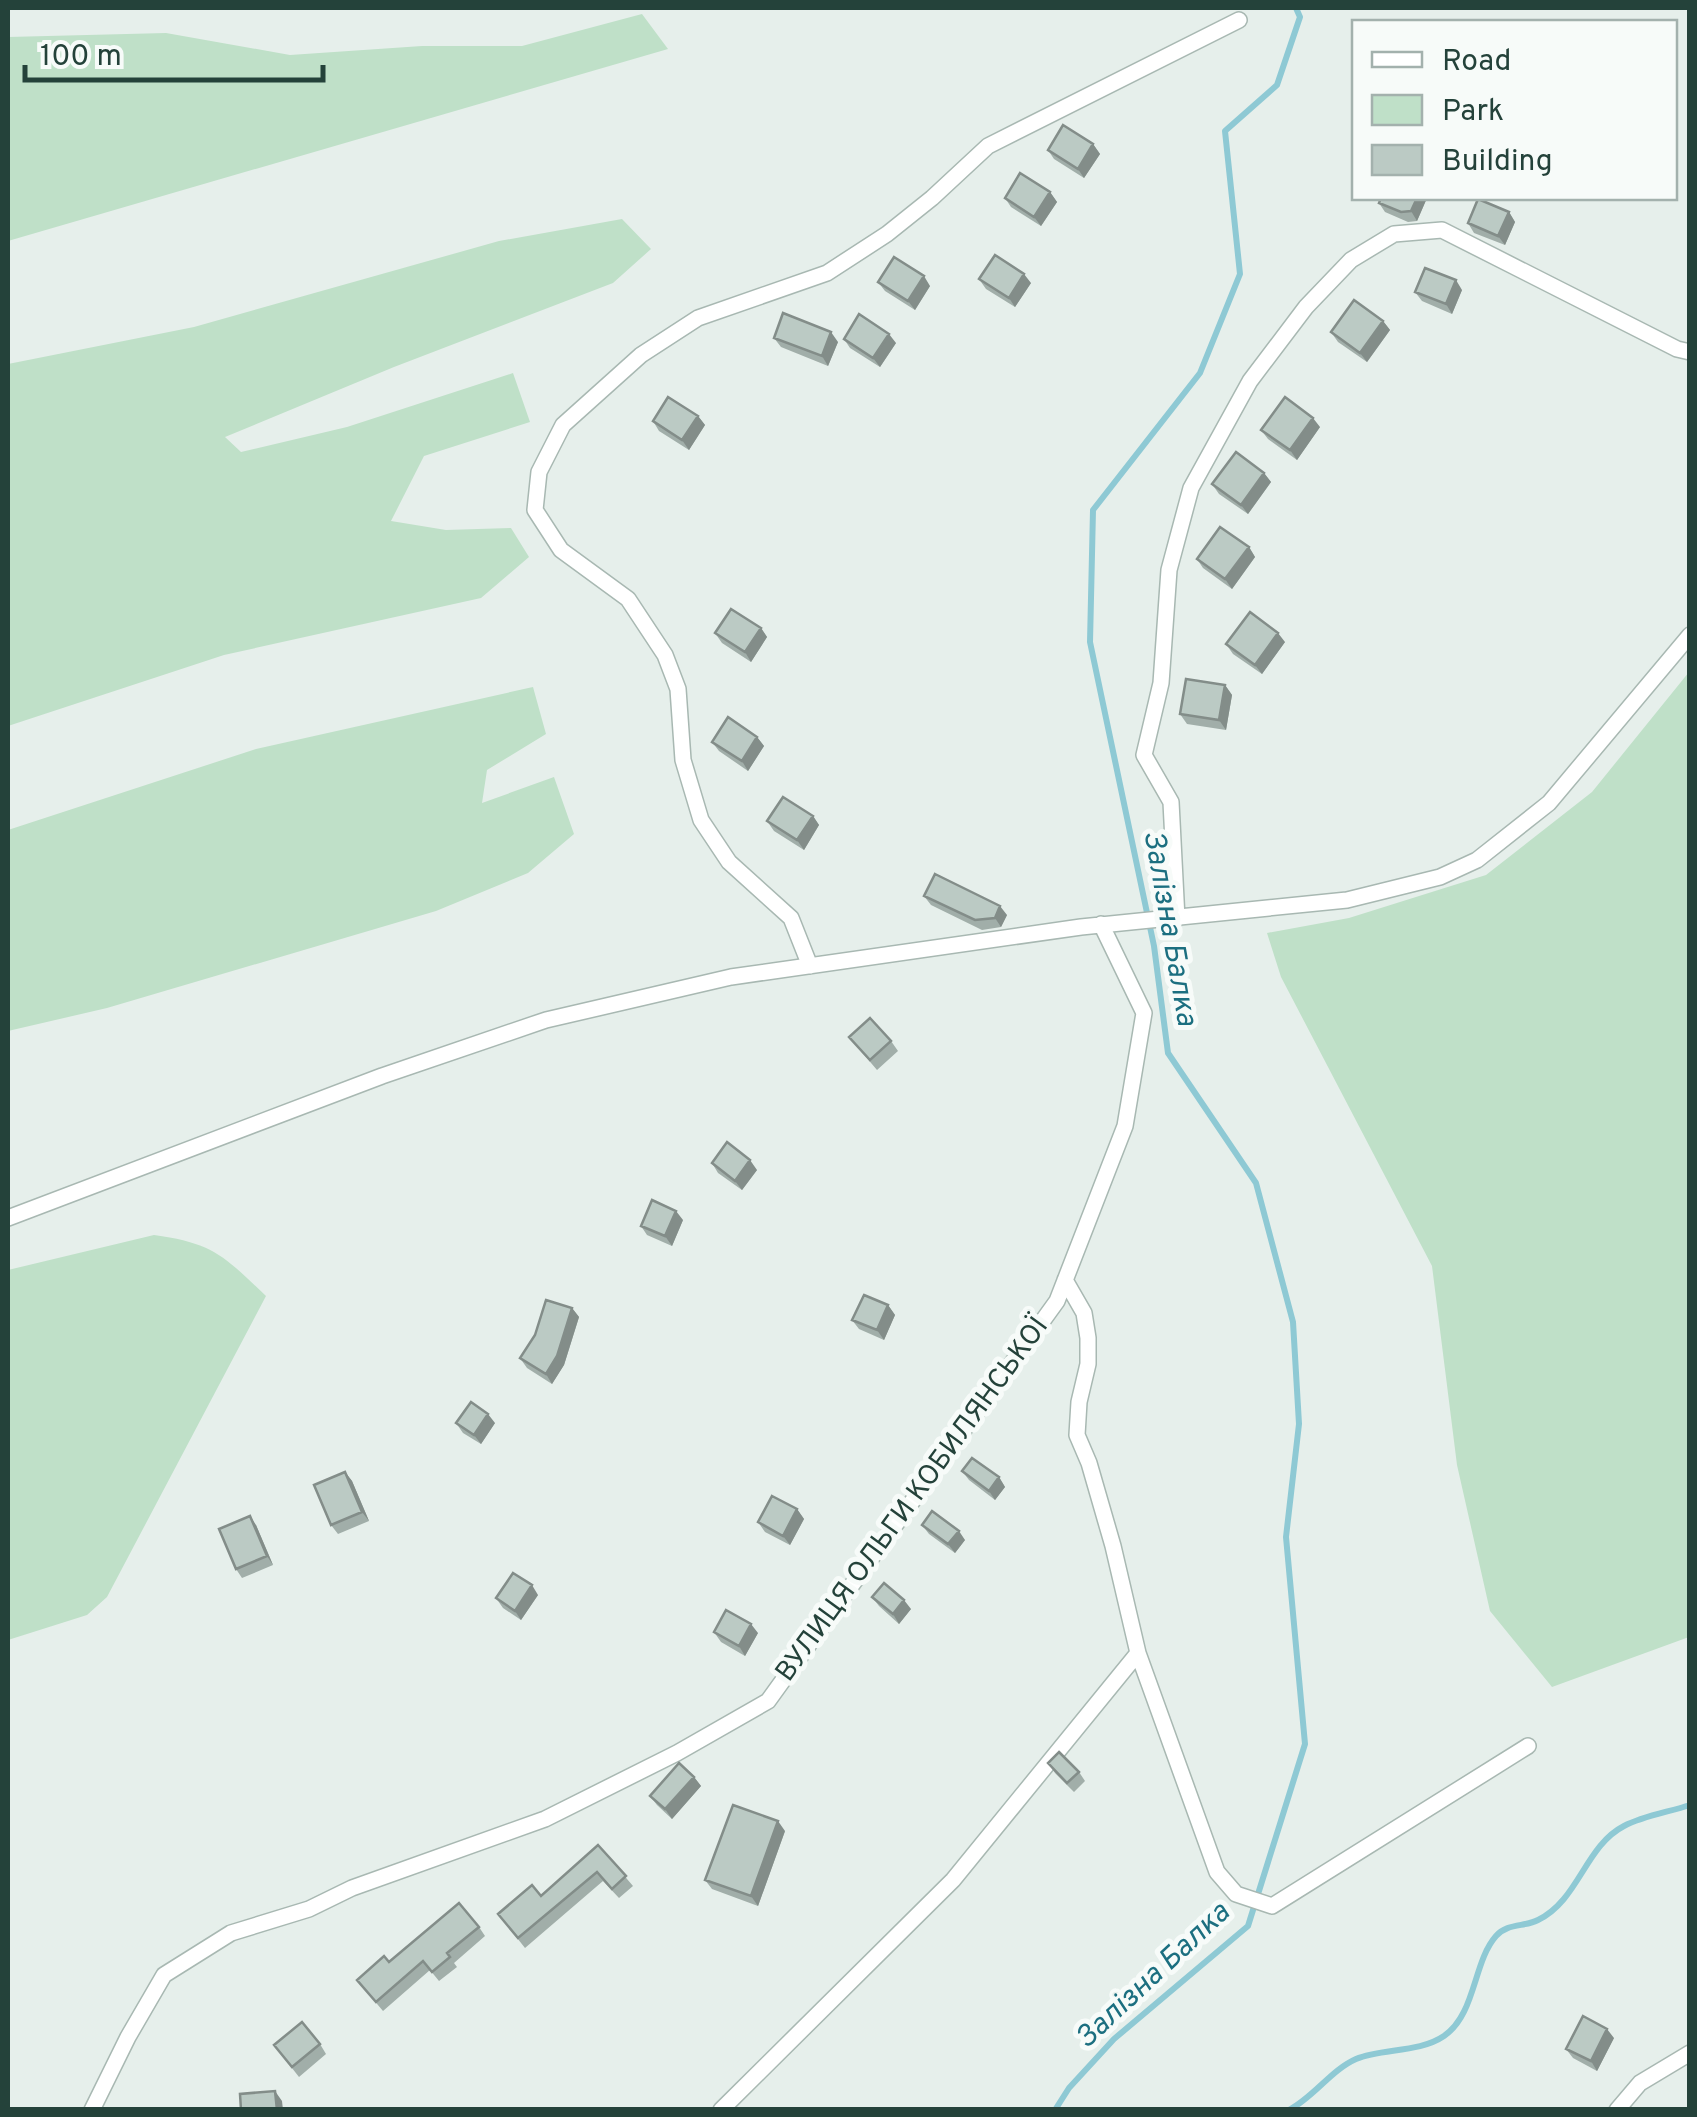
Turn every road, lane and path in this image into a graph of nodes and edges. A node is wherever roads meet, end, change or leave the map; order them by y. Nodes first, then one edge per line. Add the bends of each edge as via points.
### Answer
1 (1240, 20) dead end
2 (1690, 352) edge
3 (1690, 635) edge
4 (1170, 920) junction
5 (1104, 924) junction
6 (810, 966) junction
7 (8, 1218) edge
8 (1065, 1280) junction
9 (1138, 1653) junction
10 (1528, 1746) dead end
11 (1690, 2053) edge
12 (92, 2110) edge
13 (721, 2110) edge
14 (1617, 2110) edge

1 - 6 street via 988,146 888,234 827,273 684,327 562,425 539,472 535,510 561,550 628,599 665,655 678,689 683,760 701,820 729,862 792,918
2 - 4 street via 1442,230 1394,234 1351,260 1306,308 1250,381 1190,488 1169,570 1161,683 1144,755 1171,802
3 - 4 street via 1549,803 1476,860 1440,877 1347,900
4 - 5 street
5 - 6 street
5 - 8 street, ВУЛИЦЯ ОЛЬГИ КОБИЛЯНСЬКОЇ via 1144,1014 1125,1126
6 - 7 street via 730,977 546,1020
8 - 9 street via 1084,1313 1088,1338 1077,1435
8 - 12 street, ВУЛИЦЯ ОЛЬГИ КОБИЛЯНСЬКОЇ via 1057,1301 768,1701 545,1819 232,1933 164,1975
9 - 10 street via 1217,1872 1242,1898 1268,1906
9 - 13 street via 952,1880
11 - 14 street via 1640,2083

